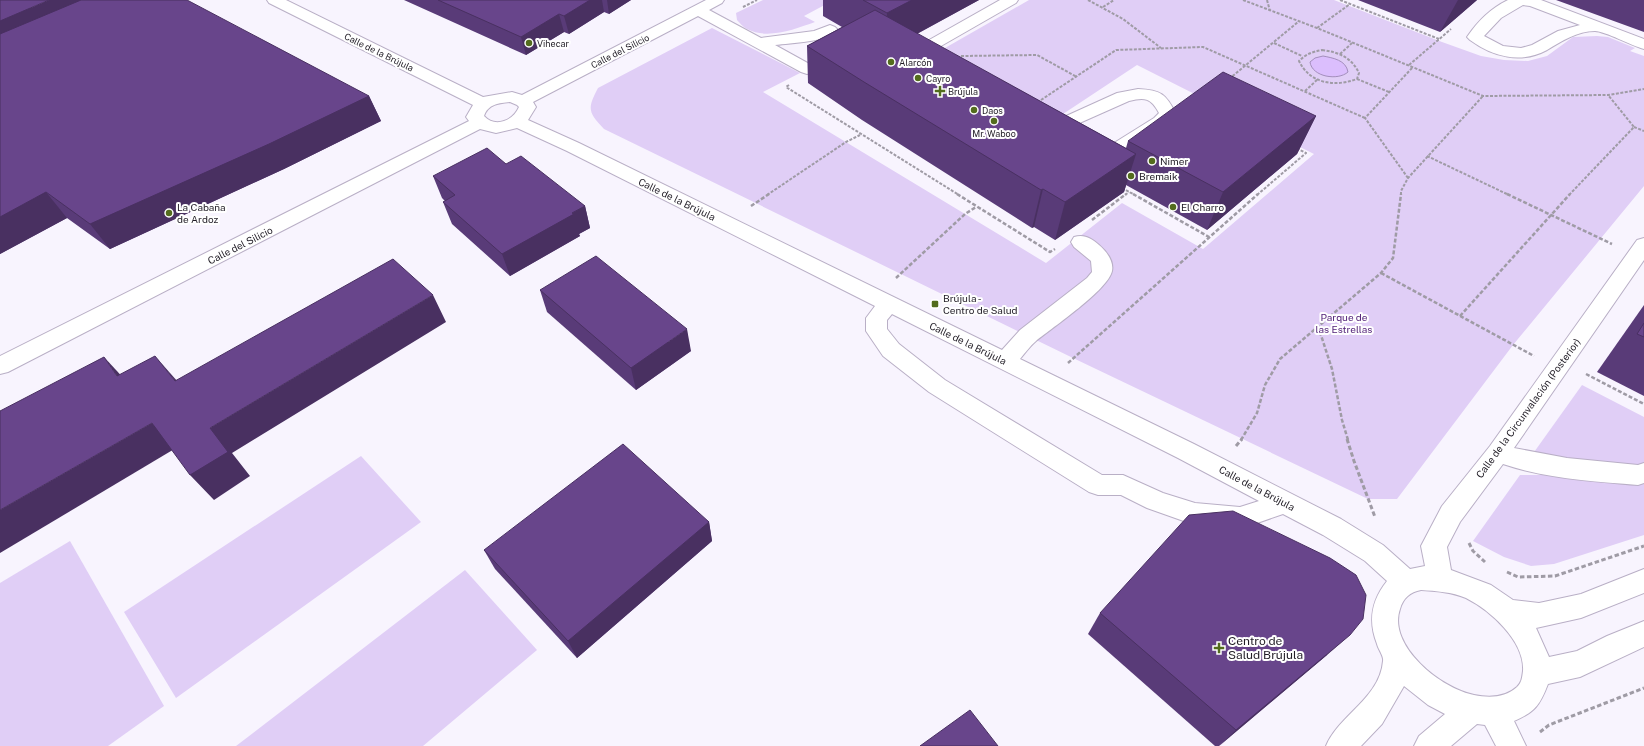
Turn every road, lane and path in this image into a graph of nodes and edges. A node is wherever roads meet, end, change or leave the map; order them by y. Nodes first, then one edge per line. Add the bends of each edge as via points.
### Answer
1 (274, 0) edge
2 (717, 0) edge
3 (1011, 0) edge
4 (1088, 0) edge
5 (1114, 0) edge
6 (1243, 0) edge
7 (1267, 0) edge
8 (1340, 0) edge
9 (1350, 4) junction
10 (1103, 7) junction
11 (698, 10) junction
12 (1270, 11) junction
13 (1298, 22) junction
14 (1456, 24) dead end
15 (1598, 26) junction
16 (1317, 28) junction
17 (830, 30) dead end
18 (1439, 39) junction
19 (759, 43) junction
20 (1274, 43) junction
21 (1352, 43) junction
22 (1644, 44) edge
23 (1161, 49) junction
24 (1340, 54) junction
25 (922, 56) junction
26 (1302, 56) junction
27 (1246, 65) junction
28 (1409, 65) junction
29 (1413, 67) junction
30 (808, 69) dead end
31 (946, 72) edge
32 (1077, 77) junction
33 (1318, 79) junction
34 (1357, 79) junction
35 (1228, 80) edge
36 (793, 84) dead end
37 (1644, 89) edge
38 (1305, 91) junction
39 (1389, 92) junction
40 (1608, 95) junction
41 (1483, 96) junction
42 (523, 101) junction
43 (483, 104) junction
44 (1020, 114) joint
45 (1365, 118) junction
46 (518, 122) junction
47 (479, 123) junction
48 (1038, 123) junction
49 (1634, 127) junction
50 (1644, 131) edge
51 (861, 134) junction
52 (1292, 146) edge
53 (1427, 156) junction
54 (1408, 178) junction
55 (1118, 186) edge
56 (1128, 192) junction
57 (976, 207) junction
58 (748, 209) dead end
59 (1550, 215) junction
60 (1084, 233) joint
61 (1208, 237) junction
62 (1056, 248) dead end
63 (1640, 250) edge
64 (1381, 273) junction
65 (892, 282) dead end
66 (890, 304) junction
67 (1460, 316) junction
68 (1318, 326) junction
69 (1004, 361) junction
70 (0, 366) edge
71 (1064, 367) dead end
72 (1557, 369) junction
73 (1233, 449) dead end
74 (1498, 453) junction
75 (1644, 473) edge
76 (1285, 503) junction
77 (1375, 518) dead end
78 (1467, 539) dead end
79 (1644, 546) edge
80 (1492, 566) dead end
81 (1505, 571) dead end
82 (1440, 578) junction
83 (1644, 581) edge
84 (1406, 582) junction
85 (1507, 612) junction
86 (1644, 634) edge
87 (1398, 658) junction
88 (1537, 673) junction
89 (1644, 688) edge
90 (1483, 710) junction
91 (1524, 740) edge
92 (1341, 746) edge
93 (1430, 746) edge

1 - 43 street, Calle de la Brújula
2 - 11 street, Calle del Silicio
3 - 25 street via 928,47
4 - 10 path
5 - 10 path
6 - 12 path
7 - 12 path
8 - 9 path
9 - 16 path
9 - 18 path
10 - 23 path via 1123,19
11 - 19 street
11 - 42 street, Calle del Silicio
12 - 13 path
13 - 16 path
13 - 20 path
14 - 18 path
15 - 15 street via 1522,0 1511,3 1481,28 1475,37 1501,51 1522,54 1558,36
15 - 22 street
16 - 21 path
17 - 19 street via 817,35
18 - 28 path
19 - 30 street
20 - 26 path
20 - 27 path
21 - 24 path
21 - 28 path
23 - 27 path via 1203,48
23 - 32 path via 1116,50
24 - 26 path via 1318,51 1308,52
24 - 34 path via 1358,66
25 - 31 street
25 - 32 path via 1038,55
26 - 33 path via 1299,61 1301,68
27 - 35 path
27 - 38 path
28 - 29 path
29 - 39 path
29 - 41 path
32 - 44 path
33 - 34 path via 1341,83
33 - 38 path
34 - 39 path
36 - 51 path via 786,87
37 - 40 path
38 - 45 path
39 - 45 path
40 - 41 path
40 - 49 path
41 - 53 path
42 - 43 street via 512,97 494,99
42 - 46 street via 528,107 526,115
43 - 47 street via 477,109 475,117
44 - 48 street
45 - 54 path
46 - 47 street via 504,127 489,127
46 - 66 street, Calle de la Brújula
47 - 70 street, Calle del Silicio
48 - 48 street via 1086,151 1099,155 1111,154 1168,114 1161,99 1138,93 1125,96 1068,121
49 - 50 path
49 - 59 path
51 - 57 path
51 - 58 path
52 - 61 path via 1306,153
53 - 54 path
53 - 59 path
54 - 64 path via 1401,192 1392,258
55 - 56 path
56 - 60 path
56 - 61 path
57 - 62 path via 1050,252
57 - 65 path via 964,214
59 - 63 path
59 - 67 path
60 - 69 street via 1101,261 1102,272 1094,283 1028,336
61 - 71 path
63 - 72 street, Calle de la Circunvalación (Posterior)
64 - 67 path
64 - 68 path
66 - 69 street, Calle de la Brújula
66 - 76 street via 876,318 877,331 891,350 937,386 1098,485 1123,485 1156,501 1195,514 1240,518
67 - 72 path
68 - 73 path via 1280,360 1265,385 1257,413
68 - 77 path via 1332,369 1342,420 1354,461
69 - 76 street, Calle de la Brújula
72 - 74 street, Calle de la Circunvalación (Posterior)
74 - 75 street via 1549,466 1638,475
74 - 82 street, Calle de la Circunvalación (Posterior) via 1451,514 1434,546
76 - 84 street, Calle de la Brújula via 1332,526 1374,553
78 - 80 path via 1473,552
79 - 81 path via 1555,576 1518,576
82 - 84 street via 1421,578
82 - 85 street via 1474,588
83 - 85 street via 1581,606 1539,616
84 - 87 street via 1394,592 1386,604 1384,618 1388,638
85 - 88 street via 1529,642 1535,657
86 - 88 street via 1580,664
87 - 90 street via 1412,676 1430,690 1451,702
87 - 92 street via 1391,684 1372,714
88 - 90 street via 1534,687 1515,707
89 - 91 path via 1549,725
90 - 91 street
90 - 93 street

